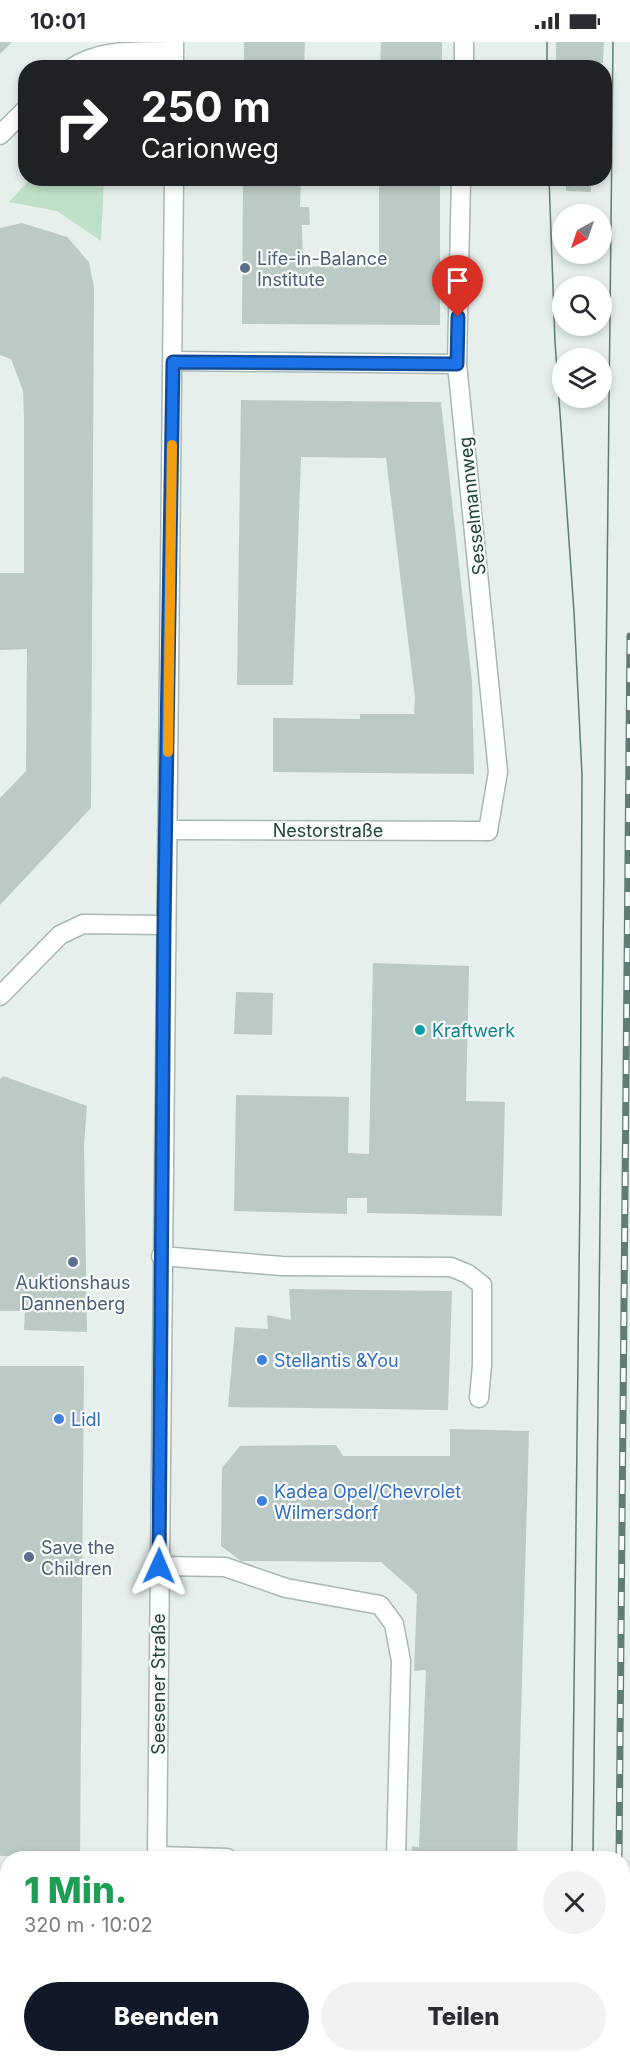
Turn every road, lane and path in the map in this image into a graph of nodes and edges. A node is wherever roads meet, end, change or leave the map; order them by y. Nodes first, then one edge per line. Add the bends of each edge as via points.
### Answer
1 (464, 42) edge
2 (174, 54) edge
3 (86, 60) edge
4 (464, 60) edge
5 (18, 117) edge
6 (0, 135) edge
7 (174, 186) edge
8 (461, 186) edge
9 (173, 362) junction
10 (457, 364) junction
11 (167, 830) junction
12 (488, 831) joint
13 (164, 925) junction
14 (0, 996) edge
15 (161, 1256) junction
16 (479, 1398) dead end
17 (159, 1566) junction
18 (157, 1851) edge
19 (396, 1851) edge

1 - 4 street
2 - 3 street via 119,52
5 - 6 street
7 - 9 street, Seesener Straße
8 - 10 street, Sesselmannweg
9 - 10 street
9 - 11 street, Seesener Straße
10 - 12 street, Sesselmannweg via 498,772
11 - 12 street, Nestorstraße
11 - 13 street, Seesener Straße
13 - 14 street via 83,924 60,935
13 - 15 street, Seesener Straße
15 - 16 street via 282,1266 451,1267 468,1274 482,1285
15 - 17 street, Seesener Straße
17 - 18 street, Seesener Straße
17 - 19 street via 225,1567 286,1588 380,1605 394,1624 401,1661

